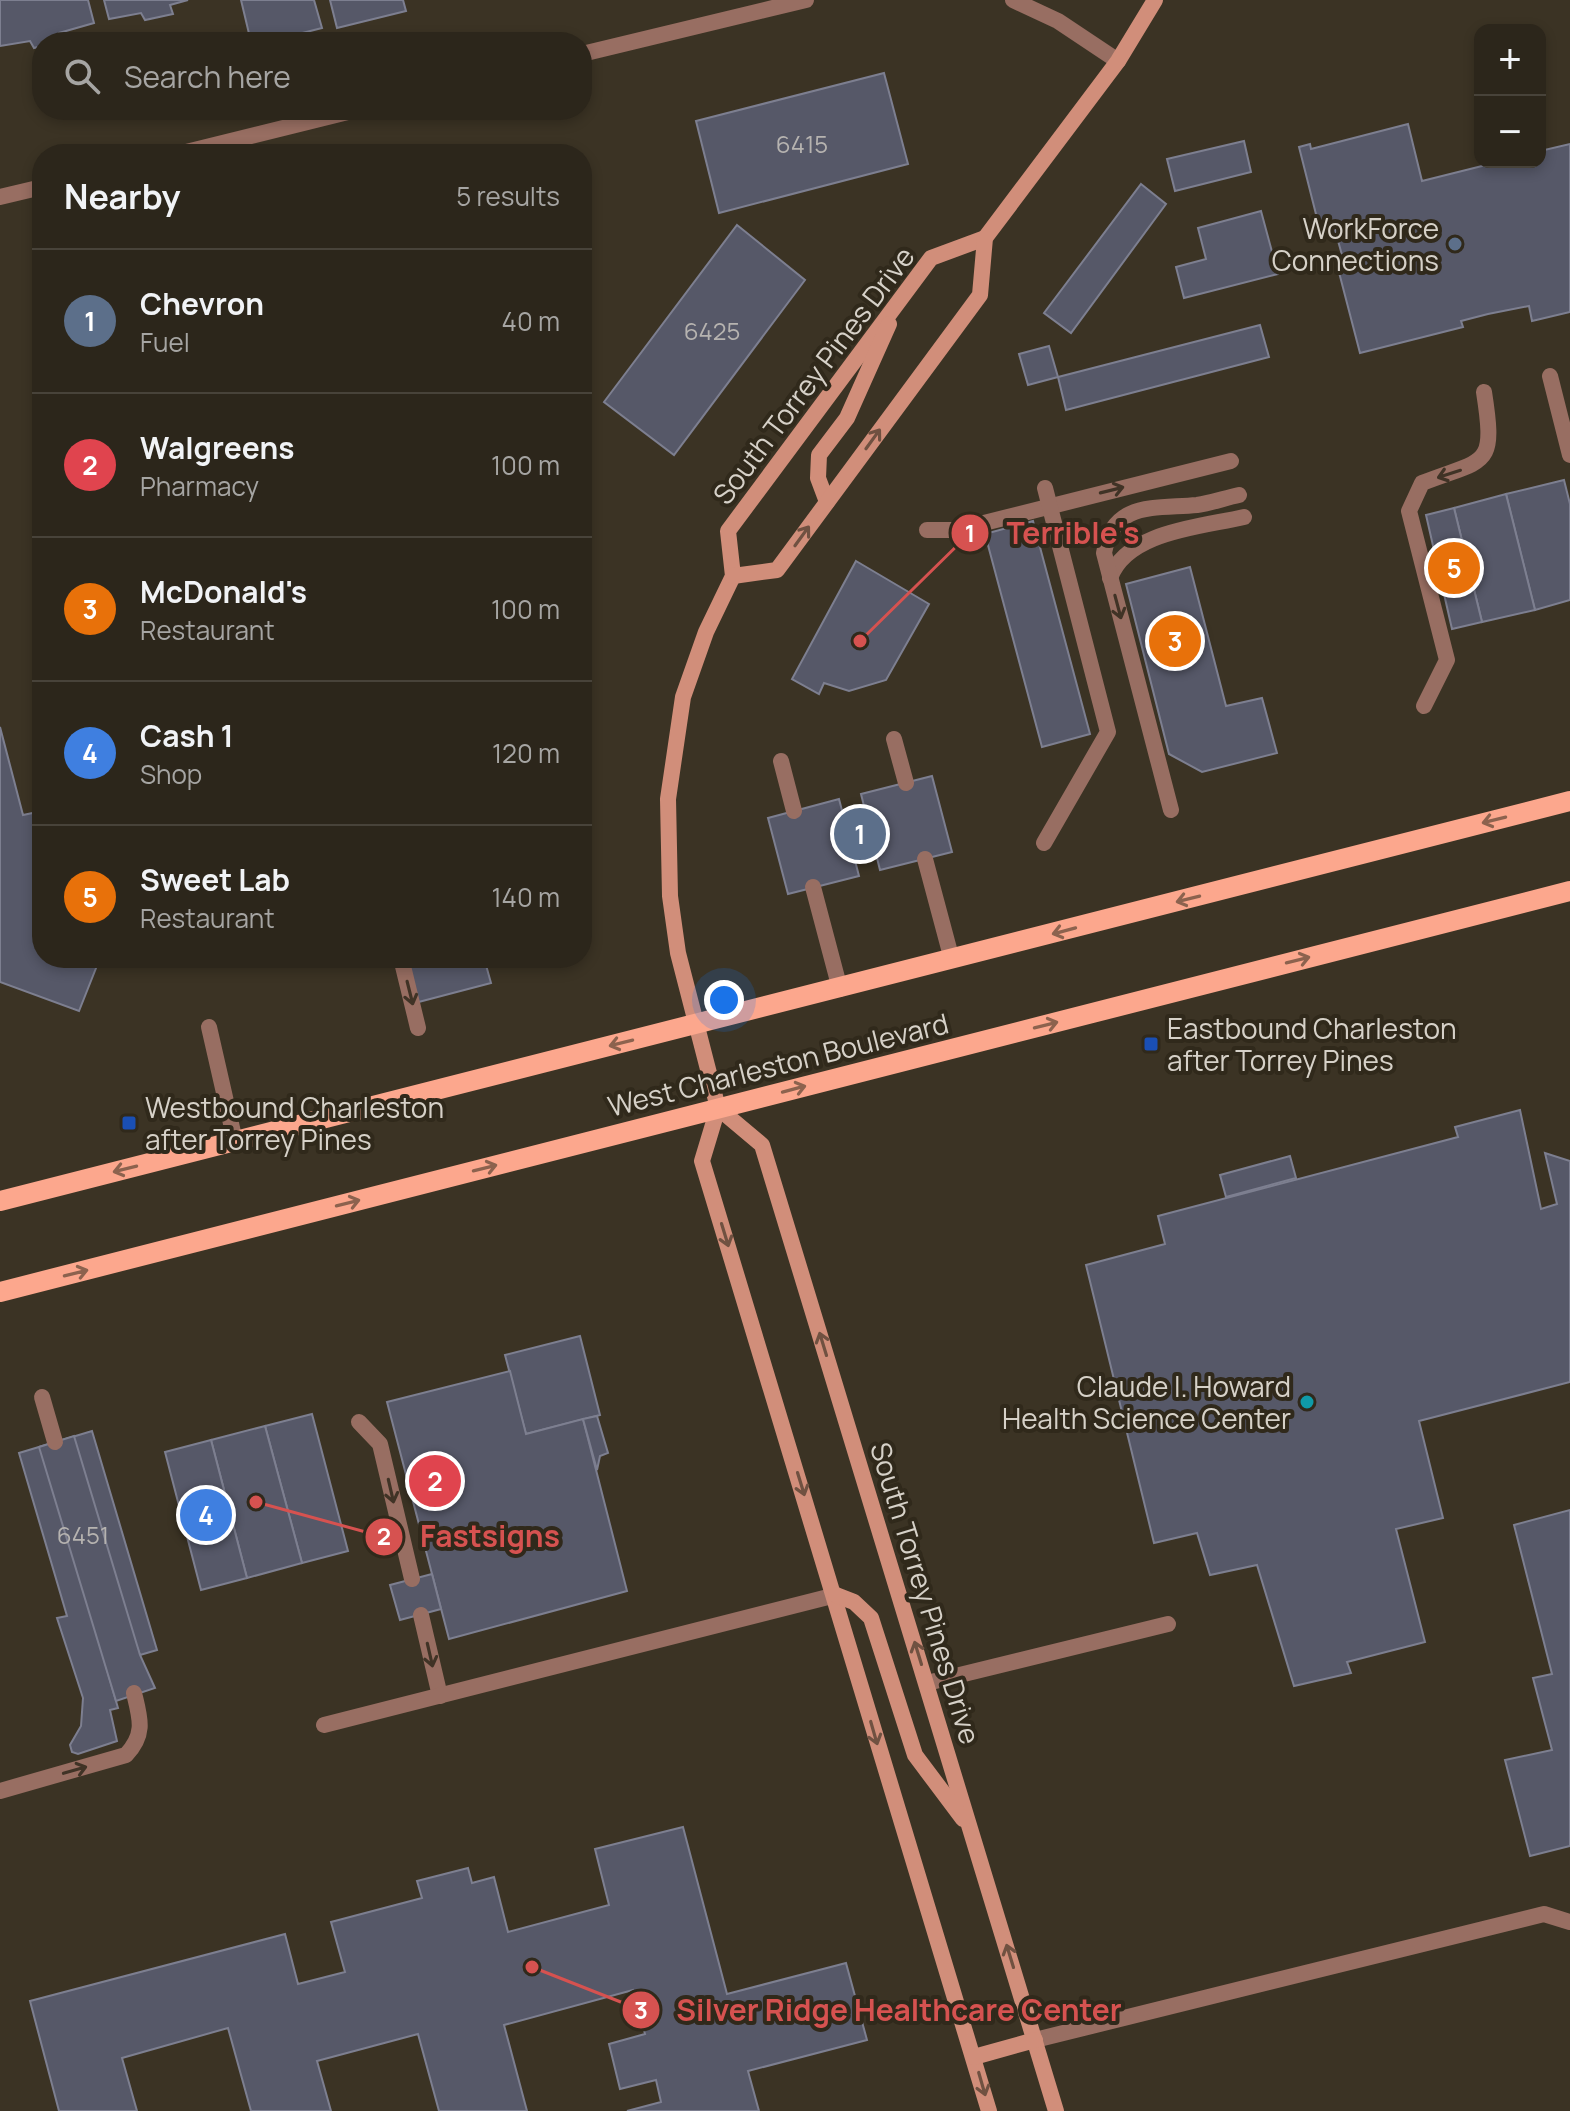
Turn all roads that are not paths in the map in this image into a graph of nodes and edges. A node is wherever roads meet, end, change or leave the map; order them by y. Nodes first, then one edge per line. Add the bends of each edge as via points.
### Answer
1 (806, 0) edge
2 (1013, 0) edge
3 (1155, 0) edge
4 (592, 52) edge
5 (1118, 61) junction
6 (316, 120) edge
7 (218, 144) edge
8 (32, 189) edge
9 (0, 197) edge
10 (985, 238) junction
11 (900, 299) junction
12 (1550, 376) dead end
13 (1484, 392) dead end
14 (1570, 455) edge
15 (1231, 461) dead end
16 (1045, 488) dead end
17 (1239, 495) dead end
18 (827, 502) junction
19 (1049, 506) junction
20 (1244, 517) dead end
21 (927, 530) dead end
22 (733, 576) junction
23 (1110, 578) junction
24 (1424, 706) dead end
25 (894, 739) dead end
26 (781, 761) dead end
27 (906, 783) dead end
28 (1570, 801) edge
29 (1171, 810) dead end
30 (794, 811) dead end
31 (1044, 843) dead end
32 (925, 859) dead end
33 (813, 887) dead end
34 (1570, 891) edge
35 (952, 960) junction
36 (403, 968) edge
37 (840, 989) junction
38 (696, 1023) junction
39 (209, 1027) dead end
40 (418, 1028) dead end
41 (718, 1108) junction
42 (235, 1141) junction
43 (0, 1201) edge
44 (0, 1292) edge
45 (42, 1397) dead end
46 (359, 1422) dead end
47 (55, 1442) dead end
48 (412, 1579) dead end
49 (836, 1595) junction
50 (421, 1615) dead end
51 (1168, 1624) dead end
52 (927, 1683) junction
53 (134, 1693) dead end
54 (440, 1696) junction
55 (324, 1725) dead end
56 (0, 1791) edge
57 (972, 1830) junction
58 (1570, 1922) edge
59 (1035, 2040) junction
60 (974, 2057) junction
61 (989, 2111) edge
62 (1056, 2111) edge

1 - 4 street
2 - 5 street via 1058,21
3 - 5 main road
5 - 10 main road
6 - 7 street
8 - 9 street
10 - 11 main road, South Torrey Pines Drive via 931,258
18 -> 10 main road via 980,295
11 - 18 main road via 847,418 819,455 818,478
11 - 22 main road, South Torrey Pines Drive via 728,531
12 - 14 street
13 -> 24 street via 1489,443 1484,458 1422,483 1409,511 1447,660
19 -> 15 street
16 - 19 street
17 - 23 street via 1129,514 1112,525 1106,541
22 -> 18 main road via 777,570
19 - 21 street via 956,530
19 - 31 street via 1108,732
20 - 23 street via 1143,544 1114,565
22 - 38 main road via 683,697 668,799 670,896
23 -> 29 street
25 - 27 street
26 - 30 street
28 -> 35 main road, West Charleston Boulevard
32 - 35 street
33 - 37 street
41 -> 34 main road, West Charleston Boulevard
35 - 37 main road, West Charleston Boulevard
36 -> 40 street
37 - 38 main road, West Charleston Boulevard
38 - 41 main road
38 -> 42 main road, West Charleston Boulevard
39 - 42 street
44 -> 41 main road, West Charleston Boulevard
41 -> 49 main road via 702,1161
52 -> 41 main road, South Torrey Pines Drive via 762,1145
42 -> 43 main road, West Charleston Boulevard
45 - 47 street
46 -> 48 street via 380,1444
49 - 54 street
49 - 57 main road via 854,1602 871,1618 915,1755
49 -> 60 main road via 883,1767
50 -> 54 street
51 - 52 street
52 - 57 main road, South Torrey Pines Drive
56 -> 53 street via 126,1755 137,1743 142,1725
54 - 55 street
59 -> 57 main road, South Torrey Pines Drive
58 - 59 street via 1544,1914
59 - 60 main road
59 - 62 main road, South Torrey Pines Drive
60 -> 61 main road

